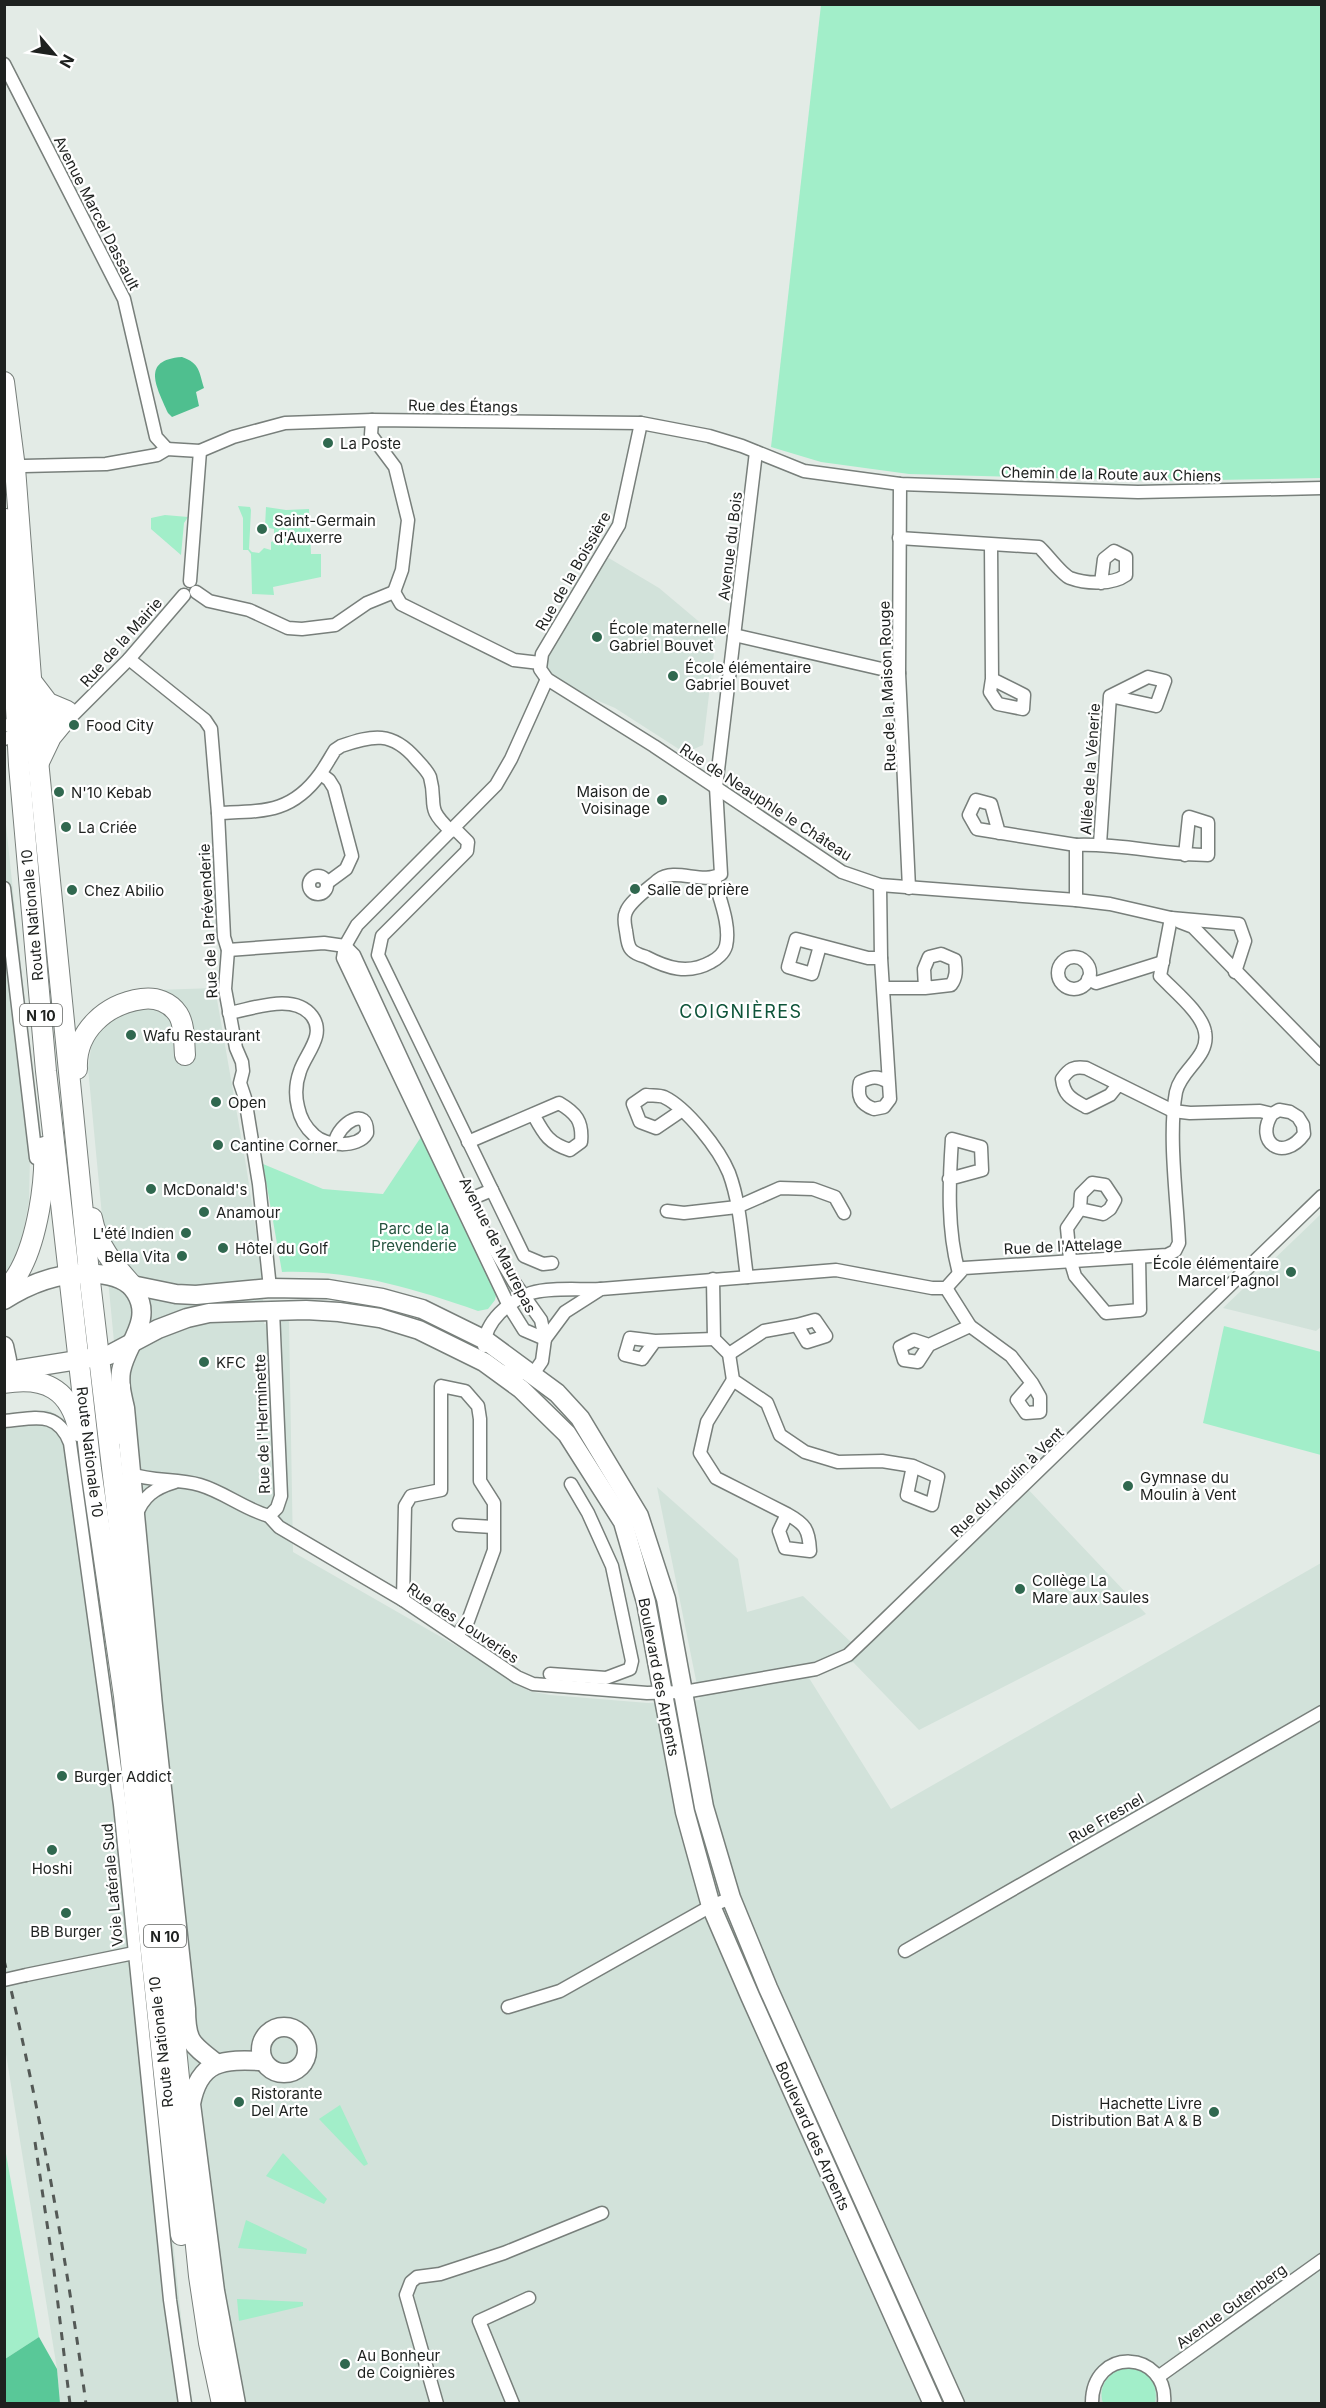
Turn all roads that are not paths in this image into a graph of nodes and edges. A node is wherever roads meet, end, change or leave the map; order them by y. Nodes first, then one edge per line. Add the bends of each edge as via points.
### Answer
1 (4, 64) edge
2 (4, 382) edge
3 (372, 420) junction
4 (641, 423) junction
5 (167, 449) junction
6 (201, 451) junction
7 (756, 453) junction
8 (24, 466) dead end
9 (900, 484) junction
10 (1322, 488) edge
11 (4, 497) edge
12 (899, 537) junction
13 (991, 545) junction
14 (1101, 583) dead end
15 (394, 592) junction
16 (190, 594) junction
17 (734, 635) junction
18 (129, 659) junction
19 (540, 663) junction
20 (14, 670) junction
21 (899, 673) junction
22 (547, 679) junction
23 (992, 679) dead end
24 (32, 682) junction
25 (1110, 696) dead end
26 (70, 713) junction
27 (18, 728) edge
28 (39, 762) junction
29 (321, 774) junction
30 (716, 787) junction
31 (41, 788) junction
32 (218, 813) junction
33 (452, 830) junction
34 (999, 833) dead end
35 (1100, 844) junction
36 (1076, 845) junction
37 (1185, 855) dead end
38 (714, 878) junction
39 (327, 883) dead end
40 (880, 885) junction
41 (4, 888) edge
42 (909, 888) junction
43 (1076, 900) junction
44 (1171, 918) junction
45 (345, 946) junction
46 (820, 946) dead end
47 (228, 950) junction
48 (881, 958) junction
49 (1163, 962) junction
50 (1235, 972) junction
51 (1088, 979) dead end
52 (884, 988) junction
53 (925, 988) dead end
54 (403, 1005) junction
55 (229, 1013) junction
56 (382, 1014) junction
57 (185, 1055) dead end
58 (1322, 1059) edge
59 (46, 1071) junction
60 (888, 1082) dead end
61 (71, 1083) junction
62 (1118, 1085) dead end
63 (681, 1111) dead end
64 (1173, 1111) junction
65 (533, 1114) dead end
66 (1272, 1114) dead end
67 (335, 1142) dead end
68 (468, 1142) junction
69 (949, 1179) dead end
70 (81, 1189) junction
71 (492, 1190) junction
72 (1322, 1196) edge
73 (468, 1200) junction
74 (39, 1202) junction
75 (737, 1207) junction
76 (1080, 1209) dead end
77 (667, 1211) dead end
78 (844, 1213) dead end
79 (1139, 1257) junction
80 (1070, 1259) junction
81 (552, 1263) dead end
82 (89, 1273) junction
83 (959, 1273) junction
84 (69, 1275) junction
85 (747, 1277) junction
86 (713, 1279) junction
87 (132, 1285) junction
88 (270, 1288) junction
89 (946, 1288) junction
90 (601, 1289) junction
91 (4, 1293) edge
92 (524, 1297) junction
93 (4, 1300) edge
94 (509, 1306) junction
95 (273, 1311) junction
96 (797, 1325) dead end
97 (970, 1326) junction
98 (545, 1339) junction
99 (714, 1339) junction
100 (485, 1340) junction
101 (654, 1341) dead end
102 (132, 1343) junction
103 (929, 1345) dead end
104 (4, 1346) edge
105 (729, 1353) junction
106 (98, 1357) junction
107 (78, 1360) junction
108 (491, 1366) junction
109 (4, 1371) edge
110 (533, 1374) junction
111 (4, 1377) edge
112 (733, 1380) junction
113 (4, 1383) edge
114 (1032, 1383) dead end
115 (120, 1387) joint
116 (4, 1421) edge
117 (913, 1466) dead end
118 (91, 1469) junction
119 (122, 1471) junction
120 (179, 1481) junction
121 (571, 1484) dead end
122 (786, 1514) dead end
123 (269, 1516) junction
124 (135, 1517) junction
125 (459, 1525) dead end
126 (493, 1527) junction
127 (404, 1600) junction
128 (457, 1635) junction
129 (550, 1674) dead end
130 (605, 1683) junction
131 (684, 1692) junction
132 (663, 1694) junction
133 (1322, 1712) edge
134 (731, 1898) junction
135 (711, 1906) junction
136 (905, 1951) dead end
137 (134, 1953) junction
138 (4, 1980) edge
139 (508, 2007) dead end
140 (186, 2009) junction
141 (264, 2037) junction
142 (263, 2061) junction
143 (216, 2063) junction
144 (602, 2213) dead end
145 (1322, 2260) edge
146 (529, 2298) dead end
147 (1158, 2378) junction
148 (185, 2403) edge
149 (209, 2403) edge
150 (222, 2403) edge
151 (236, 2403) edge
152 (437, 2403) edge
153 (513, 2403) edge
154 (933, 2403) edge
155 (956, 2403) edge
156 (1092, 2403) edge
157 (1164, 2403) edge

1 - 5 street, Avenue Marcel Dassault via 124,299 156,436
2 - 24 main road, N 10
3 - 4 street, Rue des Étangs
3 - 6 street, Rue des Étangs via 265,426
3 - 15 street via 371,435 395,467 408,520 402,570
4 - 7 street, Rue des Étangs via 709,436
4 - 19 street, Rue de la Boissière via 619,525
5 - 6 street, Rue des Étangs
5 - 8 street, Rue des Étangs via 157,455 106,464
6 - 16 street, Rue de la Mairie via 190,581 182,585 181,591
7 - 9 street, Rue des Étangs via 804,471
7 - 17 street, Avenue du Bois
9 - 10 street, Chemin de la Route aux Chiens via 1138,492
9 - 12 street, Rue de la Maison Rouge
11 - 20 main road
12 - 13 street
12 - 21 street, Rue de la Maison Rouge
13 - 14 street via 1040,547 1069,577
13 - 23 street
15 - 16 street via 367,603 335,625 302,629 288,628 249,610
15 - 19 street via 401,604 514,660
16 - 18 street, Rue de la Mairie
17 - 21 street
17 - 30 street, Avenue du Bois
18 - 26 street, Rue de la Mairie
18 - 32 street, Rue de la Prévenderie via 208,724
19 - 22 street
20 - 27 main road
20 - 27 main road via 23,703
21 - 42 street, Rue de la Maison Rouge
22 - 30 street, Rue de Neauphle le Château
22 - 33 street via 496,785
24 - 26 main road via 48,703
24 - 27 main road, N 10
25 - 35 street, Allée de la Vénerie
26 - 27 street, Rue de la Mairie
26 - 28 main road via 51,737
27 - 28 main road, N 10
27 - 31 main road via 30,755 33,780
27 - 59 main road, Route Nationale 10 / N 10
28 - 31 main road, N 10
29 - 32 street via 298,798 284,806 267,811
29 - 33 street via 341,746 379,738 395,740 426,770 436,816
29 - 39 street via 334,788 352,856 346,869
30 - 38 street, Avenue du Bois via 721,874
30 - 40 street, Rue de Neauphle le Château via 843,872
31 - 61 main road, N 10
32 - 47 street, Rue de la Prévenderie via 224,937
33 - 45 street via 357,925
33 - 54 street via 468,842 467,851 382,936 378,954
34 - 36 street, Allée de la Vénerie
35 - 36 street, Allée de la Vénerie
35 - 37 street, Allée de la Vénerie
36 - 43 street, Allée de la Vénerie
38 - 38 street via 727,938 717,959 703,967 684,970 666,967 632,951 624,920 626,913 661,878
40 - 42 street, Rue de Neauphle le Château
40 - 48 street
41 - 74 street
42 - 43 street, Rue de Neauphle le Château
43 - 44 street, Rue de Neauphle le Château
44 - 49 street, Rue de l'Attelage
44 - 50 street via 1193,927
44 - 50 street, Rue de Neauphle le Château via 1239,924 1245,941
45 - 47 street
45 - 56 street, Avenue de Maurepas via 354,955
45 - 94 street, Avenue de Maurepas via 343,958
46 - 48 street
47 - 55 street, Rue de la Prévenderie via 225,981
48 - 52 street
49 - 51 street via 1096,983
49 - 64 street, Rue de l'Attelage via 1160,976 1202,1020 1206,1034 1205,1048 1177,1088
50 - 58 street
52 - 53 street
52 - 60 street
54 - 56 street
54 - 68 street
55 - 67 street via 288,1003 312,1016 318,1032 297,1080 298,1108 312,1134 325,1142
55 - 88 street, Rue de la Prévenderie via 242,1062 241,1091 260,1184
56 - 73 street, Avenue de Maurepas
57 - 61 main road via 182,1023 176,1012 159,999 126,1001 89,1029 78,1049 77,1071
59 - 74 main road via 40,1083 44,1152
59 - 84 main road, Route Nationale 10 / N 10
61 - 70 main road, N 10
62 - 64 street
63 - 75 street via 698,1125 728,1172
64 - 66 street
64 - 79 street, Rue de l'Attelage via 1179,1243 1167,1255
65 - 68 street
68 - 71 street
69 - 83 street via 953,1253
70 - 82 main road, N 10
70 - 87 main road via 89,1197 94,1230 103,1249
71 - 73 street
71 - 81 street via 524,1257
72 - 131 street, Rue du Moulin à Vent via 848,1655 807,1671
73 - 92 street, Avenue de Maurepas
74 - 91 main road via 27,1256
75 - 77 street
75 - 78 street via 780,1188 813,1189 835,1197
75 - 85 street
76 - 80 street via 1067,1228
79 - 80 street, Rue de l'Attelage
79 - 80 street via 1140,1310 1106,1313 1075,1276
80 - 83 street, Rue de l'Attelage via 964,1268
82 - 84 street, Boulevard des Arpents
82 - 87 street, Boulevard des Arpents
82 - 106 main road, N 10
83 - 89 street
84 - 93 street, Boulevard des Arpents via 29,1285
84 - 107 main road, Route Nationale 10 / N 10
85 - 86 street
85 - 89 street via 836,1270
86 - 90 street
86 - 99 street
87 - 88 street, Boulevard des Arpents via 196,1295
87 - 102 street via 140,1300 142,1321
88 - 100 street, Boulevard des Arpents via 328,1289 382,1298 422,1310
89 - 97 street
90 - 92 street via 537,1292
90 - 98 street via 564,1312
92 - 94 street
92 - 98 street, Avenue de Maurepas via 541,1320
94 - 98 street, Avenue de Maurepas via 524,1330
94 - 100 street via 490,1322
95 - 102 street, Boulevard des Arpents via 209,1313 158,1329
95 - 108 street, Boulevard des Arpents via 339,1312 380,1318 419,1330
95 - 123 street, Rue de l'Herminette via 281,1496
96 - 105 street via 764,1330
97 - 103 street
97 - 114 street via 1011,1356
98 - 110 street via 542,1361
99 - 101 street
99 - 105 street
100 - 108 street
100 - 110 street, Boulevard des Arpents
102 - 106 street, Boulevard des Arpents
102 - 115 street via 121,1371
104 - 109 street
105 - 112 street
106 - 107 street, Boulevard des Arpents
106 - 119 main road, N 10
107 - 111 street, Boulevard des Arpents via 15,1370
107 - 118 main road, Route Nationale 10 / N 10
108 - 110 street
108 - 132 street, Boulevard des Arpents via 567,1434 623,1522 646,1602
110 - 131 street, Boulevard des Arpents via 580,1418 639,1516 666,1599
112 - 117 street via 766,1404 780,1435 805,1452 838,1462 882,1461
112 - 122 street via 707,1422 700,1453 716,1478
113 - 118 main road via 40,1381 56,1389 74,1412 82,1454
115 - 119 main road via 117,1408
116 - 137 street, Voie Latérale Sud via 51,1420 66,1432 70,1443 120,1805
118 - 149 main road, Route Nationale 10 / N 10 via 124,1696 183,2248 195,2339
119 - 120 street via 144,1479
119 - 124 street
119 - 150 main road, N 10 via 198,2265
120 - 123 street, Rue de l'Herminette via 208,1488 253,1512
120 - 124 street via 150,1493
121 - 130 street via 612,1566 632,1661 630,1670
123 - 127 street, Rue des Louveries via 279,1527
124 - 140 street
125 - 126 street
126 - 127 street via 494,1503 480,1481 478,1406 465,1391 441,1386 441,1490 411,1496 405,1506
126 - 128 street via 494,1550 468,1621
127 - 128 street, Rue des Louveries
128 - 130 street, Rue des Louveries via 517,1677 533,1683
129 - 130 street
130 - 132 street, Rue des Louveries
131 - 132 street, Rue du Moulin à Vent
131 - 134 street, Boulevard des Arpents via 705,1807
132 - 135 street, Boulevard des Arpents via 685,1812
133 - 136 street, Rue Fresnel
134 - 135 street
134 - 155 street, Boulevard des Arpents
135 - 139 street via 560,1991
135 - 154 street, Boulevard des Arpents
137 - 138 street, bridge
137 - 148 street, Voie Latérale Sud via 170,2300
140 - 141 street via 201,2039 221,2052 251,2047
140 - 143 street via 190,2039
141 - 142 street via 260,2049
141 - 142 street via 280,2027 293,2029 303,2037 307,2051 299,2068 287,2074 274,2072
142 - 143 street
143 - 151 street via 202,2073 191,2104 215,2291
144 - 152 street via 504,2253 440,2274 423,2275 411,2282 406,2295
145 - 147 street, Avenue Gutenberg
146 - 153 street via 479,2321
147 - 156 street via 1139,2363 1115,2363 1096,2379
147 - 157 street

